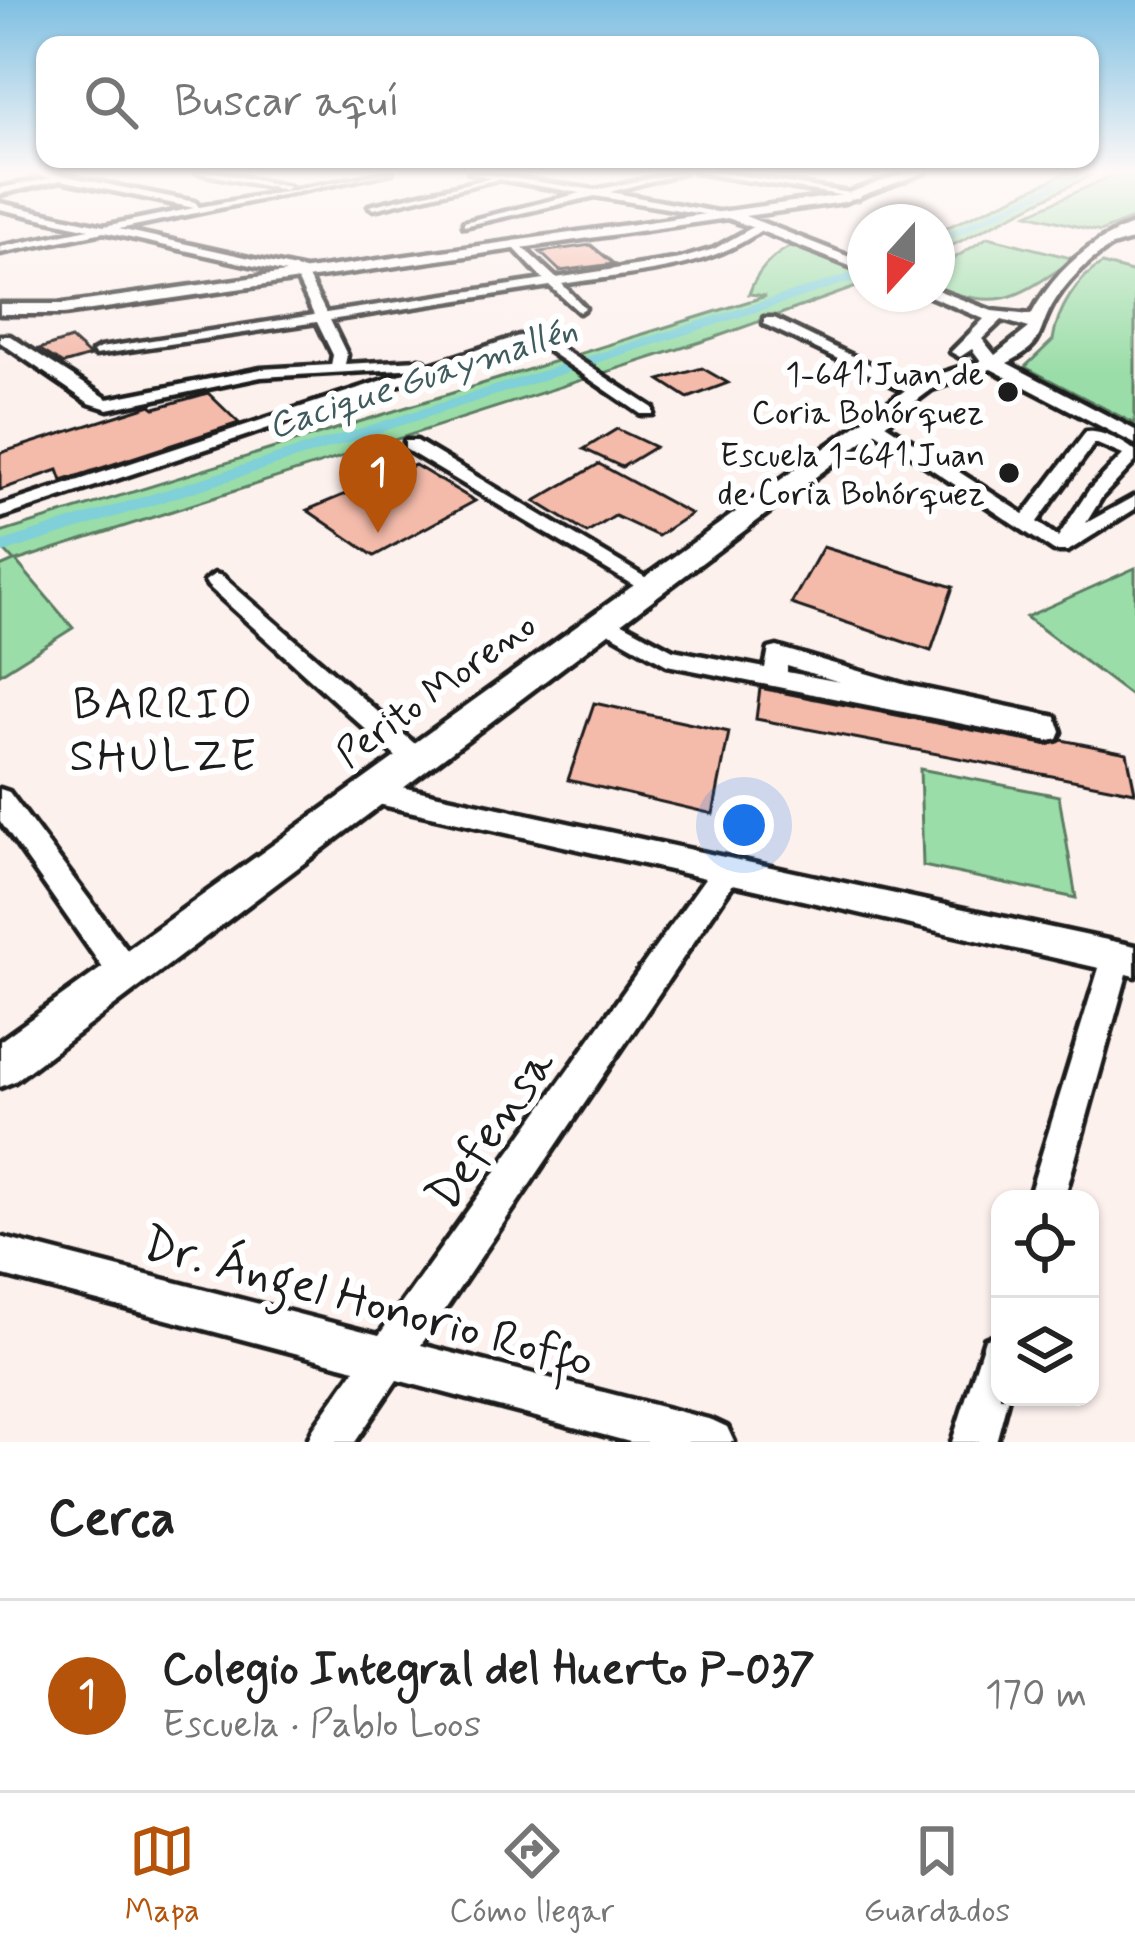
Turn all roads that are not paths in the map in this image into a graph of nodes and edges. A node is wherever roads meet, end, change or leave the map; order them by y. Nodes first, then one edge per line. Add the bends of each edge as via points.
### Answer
1 (54, 239) edge
2 (149, 239) edge
3 (566, 239) edge
4 (736, 239) edge
5 (789, 239) edge
6 (1117, 239) edge
7 (518, 246) junction
8 (0, 250) edge
9 (847, 261) edge
10 (1070, 274) junction
11 (305, 277) junction
12 (551, 281) junction
13 (955, 302) edge
14 (578, 308) dead end
15 (64, 309) junction
16 (324, 318) junction
17 (996, 318) junction
18 (3, 320) edge
19 (769, 321) dead end
20 (1036, 328) junction
21 (975, 341) junction
22 (100, 352) dead end
23 (26, 354) junction
24 (339, 360) junction
25 (0, 361) edge
26 (445, 363) junction
27 (998, 365) junction
28 (921, 388) junction
29 (647, 411) dead end
30 (873, 424) junction
31 (411, 446) dead end
32 (1132, 448) edge
33 (1135, 501) edge
34 (0, 512) edge
35 (1026, 524) junction
36 (1061, 547) junction
37 (215, 581) dead end
38 (650, 586) junction
39 (604, 620) junction
40 (776, 680) junction
41 (414, 758) junction
42 (369, 791) junction
43 (0, 800) edge
44 (728, 870) junction
45 (1126, 959) edge
46 (125, 973) junction
47 (0, 1066) edge
48 (1049, 1190) edge
49 (0, 1256) edge
50 (388, 1357) junction
51 (991, 1384) edge
52 (329, 1442) edge
53 (712, 1442) edge
54 (974, 1442) edge

1 - 8 street
2 - 11 street
3 - 7 main road
4 - 12 street via 703,256
5 - 9 main road
6 - 10 main road, Perito Moreno
7 - 11 main road
7 - 12 street
10 - 17 main road, Perito Moreno
10 - 20 main road, Perito Moreno
11 - 15 main road
11 - 16 street
12 - 14 street
12 - 16 street
13 - 17 main road
15 - 18 main road
15 - 18 main road
16 - 22 street
16 - 24 street
17 - 20 main road via 1009,335
17 - 21 main road, Perito Moreno
18 - 23 street
19 - 28 street
20 - 27 main road, Perito Moreno
21 - 27 main road
21 - 28 main road, Perito Moreno
23 - 24 street via 108,404
23 - 25 street
24 - 26 street
26 - 29 street via 524,339 544,342
26 - 34 street
27 - 28 main road, Perito Moreno
27 - 32 main road
28 - 30 main road, Perito Moreno
30 - 35 street
30 - 38 main road, Perito Moreno
31 - 38 street
32 - 35 street via 1092,435
32 - 36 street
33 - 36 street
35 - 36 street
37 - 41 street
38 - 39 main road, Perito Moreno
39 - 40 street via 667,657
39 - 41 main road, Perito Moreno
40 - 40 street via 1004,723 1049,731 1047,724 777,655
41 - 42 main road, Perito Moreno
42 - 44 street
42 - 46 main road, Perito Moreno
43 - 46 street
44 - 45 street
44 - 50 street, Defensa
45 - 48 street
46 - 47 main road, Perito Moreno
49 - 50 street, Dr. Ángel Honorio Roffo
50 - 52 street, Defensa
50 - 53 street, Dr. Ángel Honorio Roffo
51 - 54 street

